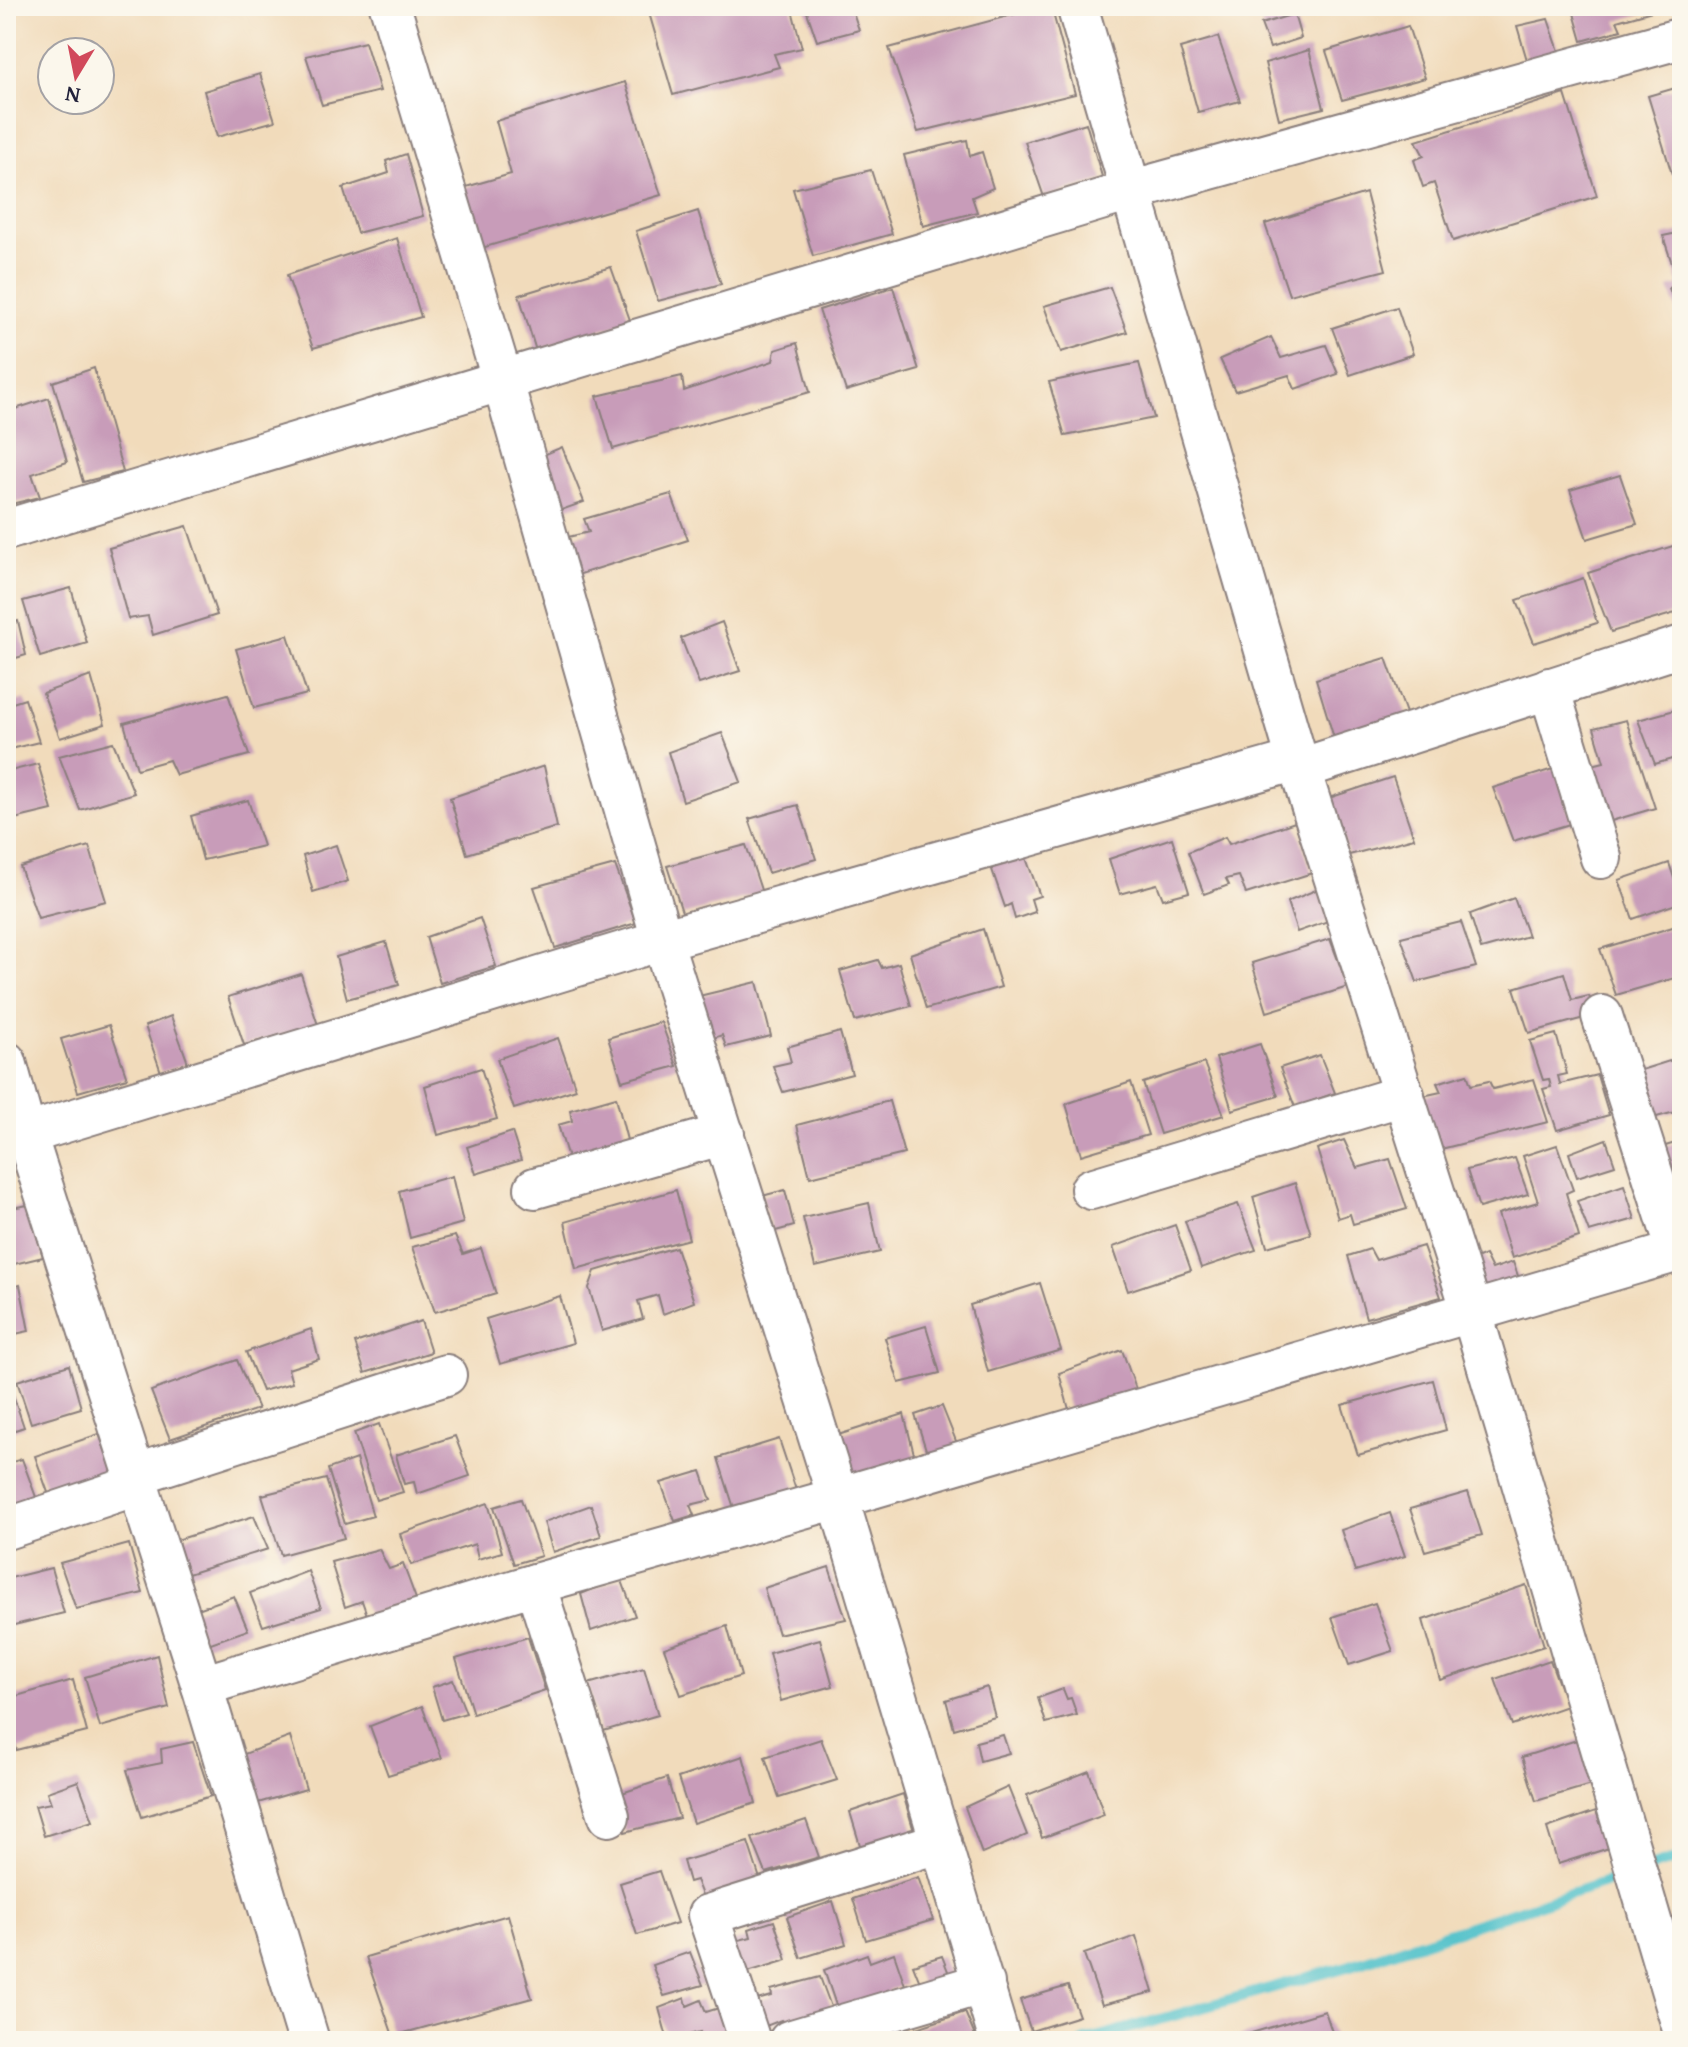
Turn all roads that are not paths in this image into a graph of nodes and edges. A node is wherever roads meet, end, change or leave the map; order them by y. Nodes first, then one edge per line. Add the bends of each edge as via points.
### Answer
1 (390, 6) edge
2 (1077, 6) edge
3 (1682, 38) edge
4 (1130, 191) junction
5 (503, 382) junction
6 (6, 530) edge
7 (1682, 646) edge
8 (1549, 688) junction
9 (1299, 764) junction
10 (1601, 858) dead end
11 (662, 940) junction
12 (1602, 1016) dead end
13 (6, 1062) edge
14 (1404, 1095) junction
15 (724, 1134) junction
16 (16, 1136) edge
17 (535, 1188) dead end
18 (1091, 1189) dead end
19 (1680, 1251) edge
20 (1471, 1312) junction
21 (446, 1375) dead end
22 (136, 1480) junction
23 (838, 1498) junction
24 (6, 1529) edge
25 (535, 1584) junction
26 (202, 1686) junction
27 (609, 1816) dead end
28 (941, 1842) junction
29 (984, 1983) junction
30 (1682, 2026) edge
31 (998, 2036) edge
32 (309, 2041) edge
33 (750, 2041) edge
34 (789, 2041) edge

1 - 5 street
2 - 4 street
3 - 4 street
4 - 5 street
4 - 9 street
5 - 6 street
5 - 11 street
7 - 8 street
8 - 9 street
8 - 10 street
9 - 11 street
9 - 14 street
11 - 15 street
11 - 16 street
12 - 19 street
13 - 16 street
14 - 18 street
14 - 20 street
15 - 17 street
15 - 23 street
16 - 22 street
19 - 20 street
20 - 23 street
20 - 30 street
21 - 22 street
22 - 24 street
22 - 26 street
23 - 25 street
23 - 28 street
25 - 26 street
25 - 27 street
26 - 32 street
28 - 29 street
28 - 33 street via 708,1915
29 - 31 street
29 - 34 street

